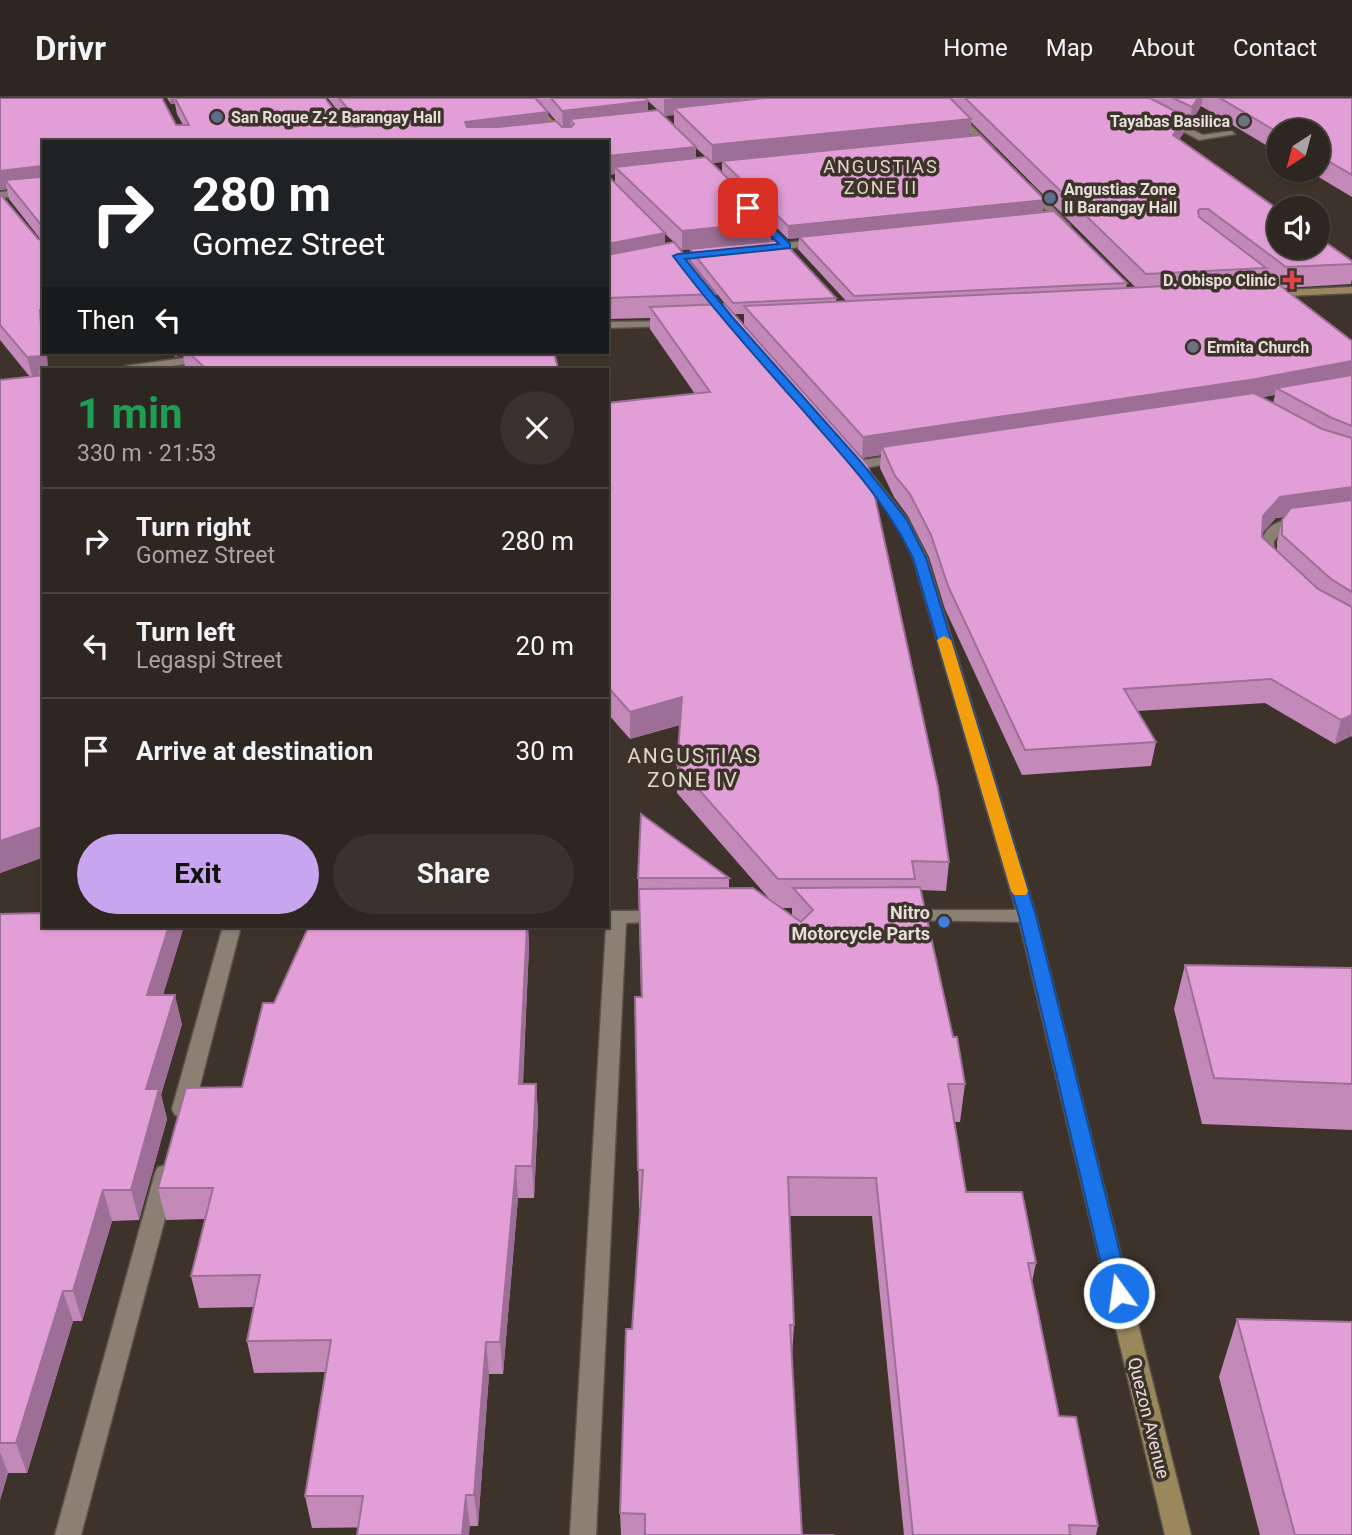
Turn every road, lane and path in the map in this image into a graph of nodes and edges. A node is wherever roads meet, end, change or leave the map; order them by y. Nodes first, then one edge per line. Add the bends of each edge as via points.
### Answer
1 (528, 98) edge
2 (939, 98) edge
3 (1125, 98) edge
4 (572, 131) edge
5 (559, 132) junction
6 (547, 133) edge
7 (1231, 134) dead end
8 (566, 140) edge
9 (982, 141) junction
10 (968, 142) edge
11 (1000, 160) edge
12 (1019, 179) edge
13 (42, 190) edge
14 (0, 196) edge
15 (8, 209) edge
16 (1057, 217) junction
17 (1043, 218) edge
18 (1075, 235) edge
19 (777, 237) edge
20 (841, 240) edge
21 (786, 246) junction
22 (759, 249) edge
23 (795, 256) edge
24 (1352, 290) edge
25 (1279, 294) junction
26 (1253, 295) edge
27 (1289, 302) edge
28 (688, 322) edge
29 (609, 325) edge
30 (147, 354) edge
31 (237, 354) edge
32 (161, 366) edge
33 (138, 368) edge
34 (911, 456) edge
35 (853, 459) joint
36 (1316, 519) edge
37 (1284, 575) edge
38 (890, 916) edge
39 (1027, 916) junction
40 (612, 917) edge
41 (685, 917) edge
42 (231, 928) edge
43 (179, 1124) edge
44 (172, 1151) edge
45 (68, 1535) edge
46 (583, 1535) edge
47 (1178, 1535) edge

1 - 5 main road
2 - 9 street
3 - 7 street via 1202,138
4 - 5 street
5 - 6 street
5 - 8 main road
9 - 10 street
9 - 11 street
12 - 16 street
13 - 14 street
14 - 15 street
16 - 17 street
16 - 18 street
19 - 21 street
20 - 21 street
21 - 22 street
21 - 23 street
24 - 25 main road
25 - 26 main road
25 - 27 street
28 - 29 street
30 - 32 street
31 - 32 street
32 - 33 street
34 - 35 street
35 - 39 main road, Quezon Avenue via 901,520 920,558
36 - 37 street via 1281,524 1266,540 1267,559
38 - 39 street
39 - 47 main road, Quezon Avenue
40 - 41 street
40 - 46 street
42 - 43 street
44 - 45 street

